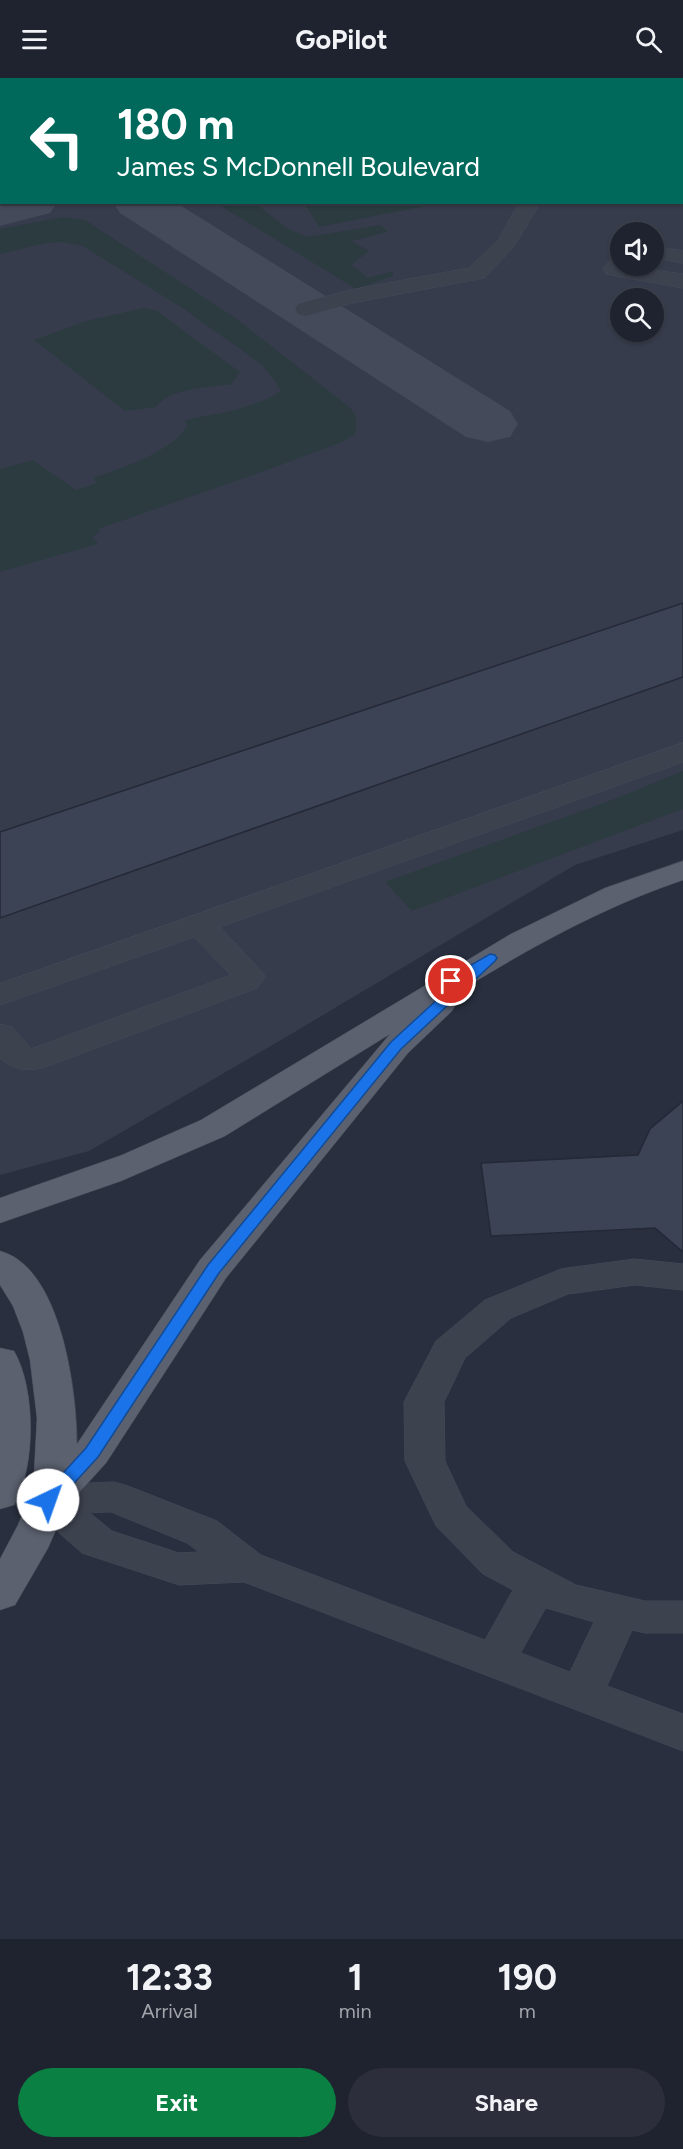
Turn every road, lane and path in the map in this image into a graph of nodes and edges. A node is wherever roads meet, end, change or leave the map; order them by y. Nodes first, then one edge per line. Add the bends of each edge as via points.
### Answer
1 (530, 204) edge
2 (664, 254) edge
3 (683, 257) edge
4 (654, 276) edge
5 (683, 281) edge
6 (306, 309) dead end
7 (683, 752) edge
8 (683, 870) edge
9 (199, 924) junction
10 (490, 958) junction
11 (0, 995) edge
12 (0, 1034) edge
13 (0, 1211) edge
14 (0, 1263) edge
15 (683, 1277) edge
16 (0, 1361) edge
17 (1, 1488) edge
18 (48, 1500) junction
19 (538, 1584) junction
20 (0, 1594) edge
21 (620, 1611) junction
22 (683, 1617) edge
23 (496, 1660) junction
24 (582, 1694) junction
25 (683, 1732) edge

1 - 6 street via 506,244 476,273
2 - 3 street
4 - 5 street
7 - 9 street
8 - 10 main road via 584,908
9 - 11 street
9 - 12 street via 247,973 245,981 33,1060 18,1057
10 - 13 main road via 213,1128 93,1180
10 - 18 main road via 396,1046 213,1269 92,1453
14 - 18 main road via 19,1283 44,1335 56,1389 56,1447
15 - 19 street via 635,1272 561,1282 498,1309 450,1350 424,1402 425,1461 450,1515 498,1563
16 - 17 main road via 7,1388 9,1424
17 - 18 street
18 - 20 main road via 21,1562
18 - 23 street via 97,1542 179,1569 246,1566
19 - 21 street via 566,1599
19 - 23 street
21 - 22 street via 645,1617
21 - 24 street
23 - 24 street
24 - 25 street

